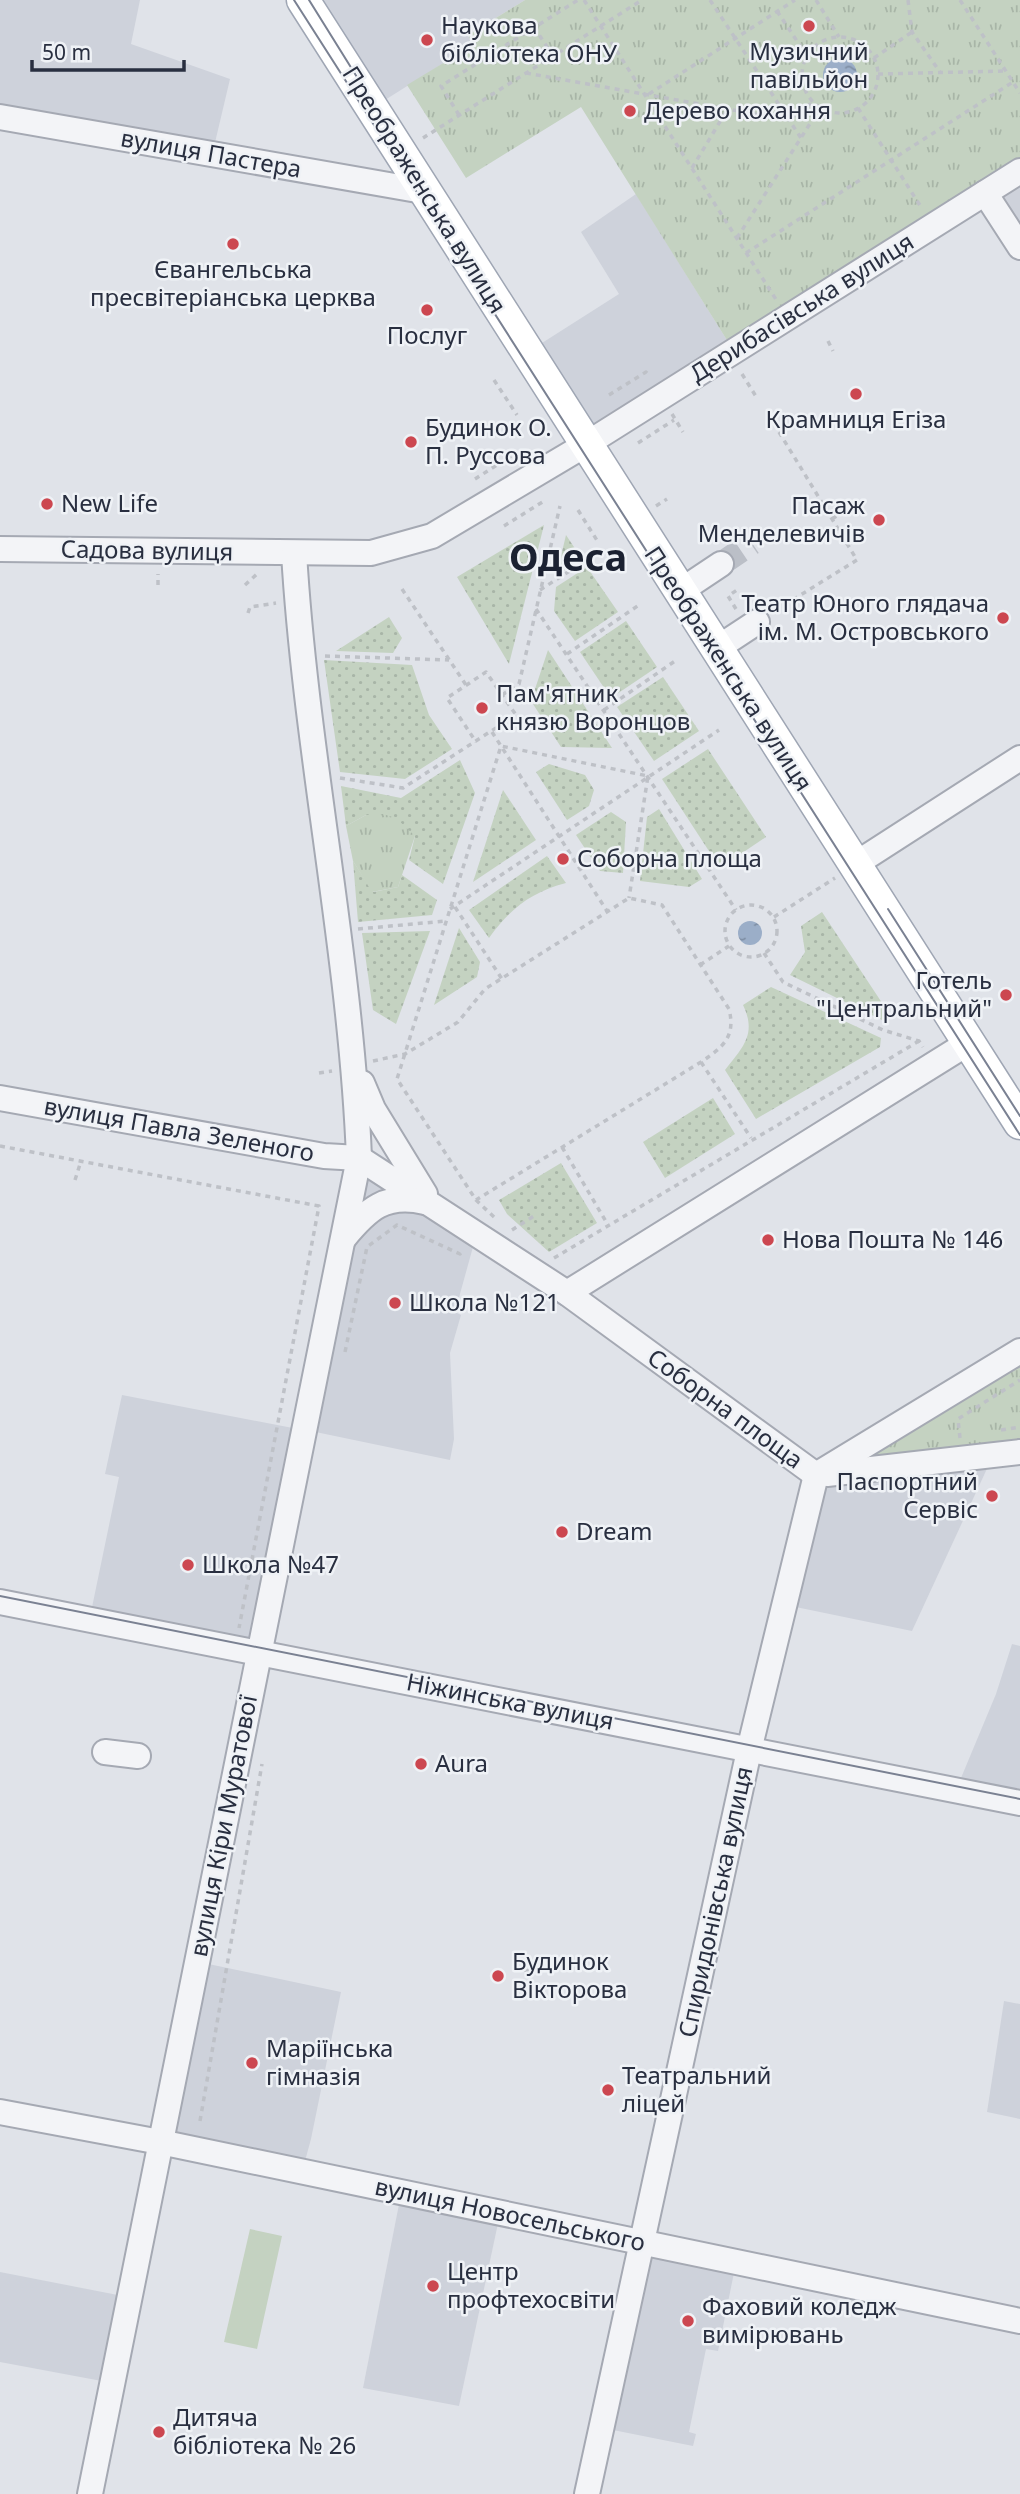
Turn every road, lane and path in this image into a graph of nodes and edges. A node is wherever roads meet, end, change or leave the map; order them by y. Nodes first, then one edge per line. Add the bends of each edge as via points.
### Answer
1 (303, 0) edge
2 (578, 0) edge
3 (584, 0) edge
4 (642, 0) edge
5 (710, 0) edge
6 (794, 0) edge
7 (816, 0) edge
8 (908, 0) edge
9 (960, 0) edge
10 (777, 11) junction
11 (601, 26) junction
12 (534, 27) junction
13 (912, 32) junction
14 (839, 37) junction
15 (735, 38) junction
16 (553, 56) junction
17 (807, 56) junction
18 (874, 58) junction
19 (1006, 71) junction
20 (940, 72) junction
21 (526, 73) junction
22 (878, 74) junction
23 (1013, 82) junction
24 (1020, 93) edge
25 (648, 95) junction
26 (813, 102) junction
27 (820, 108) junction
28 (858, 108) junction
29 (727, 109) junction
30 (459, 115) junction
31 (0, 117) edge
32 (789, 120) junction
33 (801, 138) junction
34 (400, 153) junction
35 (891, 160) junction
36 (692, 168) junction
37 (1020, 171) edge
38 (423, 191) junction
39 (985, 193) junction
40 (932, 226) junction
41 (737, 238) junction
42 (1020, 247) edge
43 (746, 253) junction
44 (788, 317) junction
45 (828, 341) dead end
46 (833, 351) dead end
47 (729, 354) junction
48 (646, 372) dead end
49 (494, 380) dead end
50 (609, 395) dead end
51 (758, 398) dead end
52 (517, 415) dead end
53 (675, 419) dead end
54 (779, 432) dead end
55 (638, 443) dead end
56 (585, 445) junction
57 (511, 456) dead end
58 (475, 479) dead end
59 (667, 499) dead end
60 (544, 501) dead end
61 (560, 506) dead end
62 (651, 509) dead end
63 (847, 509) dead end
64 (578, 510) dead end
65 (832, 519) junction
66 (504, 526) dead end
67 (598, 542) dead end
68 (0, 549) edge
69 (294, 553) junction
70 (593, 556) dead end
71 (721, 564) tunnel mouth
72 (159, 568) dead end
73 (261, 571) dead end
74 (158, 585) dead end
75 (245, 585) dead end
76 (402, 589) dead end
77 (540, 590) junction
78 (679, 592) junction
79 (794, 599) dead end
80 (276, 603) dead end
81 (639, 605) dead end
82 (536, 609) junction
83 (248, 613) dead end
84 (758, 622) dead end
85 (716, 649) junction
86 (567, 654) junction
87 (302, 656) junction
88 (449, 660) junction
89 (675, 661) dead end
90 (466, 685) junction
91 (502, 695) junction
92 (604, 710) junction
93 (719, 730) dead end
94 (492, 732) junction
95 (476, 742) junction
96 (501, 746) junction
97 (1020, 758) edge
98 (316, 775) junction
99 (649, 776) junction
100 (560, 838) junction
101 (855, 865) junction
102 (629, 898) junction
103 (452, 909) junction
104 (736, 910) junction
105 (607, 911) junction
106 (773, 918) junction
107 (446, 921) junction
108 (336, 931) junction
109 (729, 946) junction
110 (764, 953) junction
111 (700, 965) junction
112 (502, 979) junction
113 (968, 1043) junction
114 (405, 1054) junction
115 (701, 1062) junction
116 (356, 1066) junction
117 (0, 1098) edge
118 (1020, 1124) edge
119 (751, 1138) junction
120 (0, 1146) edge
121 (562, 1147) junction
122 (359, 1158) junction
123 (81, 1161) junction
124 (75, 1180) dead end
125 (476, 1200) junction
126 (431, 1203) junction
127 (319, 1206) dead end
128 (534, 1216) dead end
129 (608, 1225) junction
130 (511, 1231) junction
131 (343, 1239) junction
132 (520, 1239) dead end
133 (460, 1254) dead end
134 (550, 1261) dead end
135 (567, 1293) junction
136 (1020, 1351) edge
137 (344, 1355) dead end
138 (1020, 1380) edge
139 (958, 1419) dead end
140 (1020, 1452) edge
141 (816, 1475) junction
142 (0, 1602) edge
143 (260, 1652) junction
144 (749, 1750) junction
145 (105, 1752) dead end
146 (263, 1755) dead end
147 (138, 1756) dead end
148 (1020, 1803) edge
149 (524, 1970) dead end
150 (531, 1971) dead end
151 (0, 2112) edge
152 (200, 2121) dead end
153 (160, 2142) junction
154 (643, 2243) junction
155 (1020, 2321) edge
156 (90, 2494) edge
157 (587, 2494) edge

1 - 34 main road, Преображенська вулиця
2 - 12 path
3 - 11 path
4 - 11 path
5 - 15 path
6 - 10 path
7 - 14 path
8 - 13 path
9 - 19 path
10 - 15 path
10 - 17 path
11 - 16 path
11 - 25 path
12 - 16 path
12 - 30 path via 441,86
13 - 18 path
13 - 20 path
14 - 17 path via 821,42
14 - 18 path via 859,42
15 - 25 path
15 - 32 path
16 - 21 path
17 - 26 path via 803,85
18 - 22 path
19 - 20 path
19 - 23 path
20 - 22 path
21 - 25 path
21 - 30 path
22 - 28 path via 873,94
23 - 24 path
23 - 35 path
25 - 29 path
25 - 36 path
26 - 27 path
26 - 32 path
27 - 28 path via 839,113
27 - 33 path
28 - 35 path
29 - 32 path
29 - 36 path
30 - 34 path
31 - 38 street, вулиця Пастера
32 - 33 path
33 - 41 path
34 - 38 main road, Преображенська вулиця
35 - 40 path
35 - 43 path
36 - 41 path
37 - 39 street, Дерибасівська вулиця
38 - 56 main road, Преображенська вулиця
39 - 40 street, Дерибасівська вулиця
39 - 42 street
40 - 44 street, Дерибасівська вулиця
41 - 43 path
43 - 44 path
44 - 47 street, Дерибасівська вулиця
45 - 46 path
47 - 51 path
47 - 56 street, Дерибасівська вулиця
48 - 50 path
49 - 52 path
53 - 55 path
54 - 65 path
56 - 69 street via 432,536 371,553
56 - 78 main road, Преображенська вулиця
57 - 58 path
59 - 62 path
60 - 66 path
61 - 77 path
63 - 65 path
64 - 67 path
65 - 79 path via 857,560
68 - 69 street, Садова вулиця
69 - 87 street, Соборна площа
70 - 77 path
71 - 78 street
72 - 74 path
73 - 75 path
76 - 88 path
77 - 82 path
78 - 85 main road, Преображенська вулиця
80 - 83 path via 250,607
81 - 86 path
82 - 86 path
82 - 91 path via 519,684
84 - 85 street
85 - 101 main road, Преображенська вулиця
86 - 92 path
87 - 88 path
87 - 98 street, Соборна площа
88 - 90 path
89 - 92 path
90 - 91 path via 486,672
90 - 95 path via 447,698
91 - 94 path via 516,715
92 - 99 path
93 - 99 path
94 - 95 path
94 - 96 path
95 - 98 path via 402,788
96 - 99 path
96 - 100 path
96 - 103 path
97 - 101 street
98 - 108 street, Соборна площа
99 - 100 path
99 - 102 path
99 - 104 path
100 - 103 path
100 - 105 path
101 - 106 path
101 - 113 main road, Преображенська вулиця
102 - 105 path
102 - 111 path via 662,905
103 - 107 path
103 - 112 path
104 - 106 path via 752,905
104 - 109 path via 725,930
105 - 112 path
106 - 110 path via 776,937
107 - 108 path
107 - 114 path
108 - 116 street, Соборна площа
109 - 110 path via 749,957
109 - 111 path
110 - 119 path via 783,982 883,1030 919,1041
111 - 115 path via 730,1009 733,1024 730,1038
112 - 114 path via 485,989 458,1022
113 - 118 main road, Преображенська вулиця
113 - 135 street
114 - 125 path via 397,1079
115 - 119 path
115 - 121 path
116 - 122 street, Соборна площа
116 - 126 street, Соборна площа via 373,1109
117 - 122 street, вулиця Павла Зеленого via 310,1154
119 - 129 path
120 - 123 path
121 - 125 path
121 - 129 path
122 - 126 street, Соборна площа
122 - 131 street, вулиця Кіри Муратової
123 - 124 path
123 - 127 path
125 - 130 path
126 - 131 street via 404,1198 382,1203 360,1218
126 - 135 street, Соборна площа
128 - 130 path
129 - 134 path
130 - 132 path
131 - 143 street, вулиця Кіри Муратової
133 - 137 path via 397,1225 367,1248
135 - 141 street, Соборна площа
136 - 141 street
138 - 139 path
140 - 141 street
141 - 144 street, Спиридонівська вулиця
142 - 143 street, Ніжинська вулиця
143 - 144 street, Ніжинська вулиця
143 - 153 street, вулиця Кіри Муратової
144 - 148 street, Ніжинська вулиця
144 - 154 street, Спиридонівська вулиця
145 - 147 street
146 - 152 path
149 - 150 path
151 - 153 street, вулиця Новосельського
153 - 154 street, вулиця Новосельського
153 - 156 street, вулиця Кіри Муратової
154 - 155 street, вулиця Новосельського
154 - 157 street, Спиридонівська вулиця

